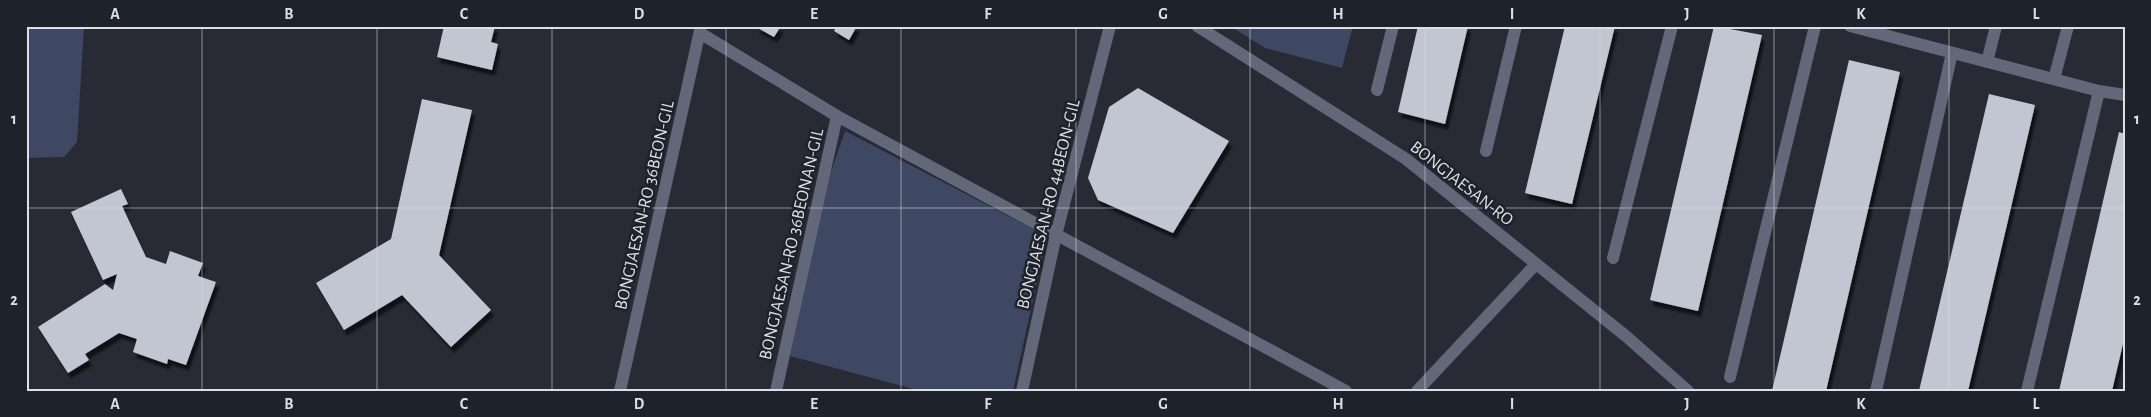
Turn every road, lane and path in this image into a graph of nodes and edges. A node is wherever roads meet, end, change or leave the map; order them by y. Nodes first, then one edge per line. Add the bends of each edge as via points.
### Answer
1 (1110, 26) edge
2 (1197, 26) edge
3 (1393, 26) edge
4 (1516, 26) edge
5 (1672, 26) edge
6 (1815, 26) edge
7 (1850, 26) edge
8 (1996, 26) edge
9 (2068, 26) edge
10 (701, 30) edge
11 (1952, 53) junction
12 (1987, 62) junction
13 (2054, 79) junction
14 (1377, 90) dead end
15 (2099, 91) junction
16 (2125, 95) edge
17 (837, 116) junction
18 (1486, 151) dead end
19 (1056, 235) junction
20 (1613, 258) dead end
21 (1536, 264) junction
22 (1730, 377) dead end
23 (620, 391) edge
24 (776, 391) edge
25 (1022, 391) edge
26 (1346, 391) edge
27 (1417, 391) edge
28 (1688, 391) edge
29 (1876, 391) edge
30 (2027, 391) edge

1 - 19 street, BONGJAESAN-RO 44BEON-GIL
2 - 21 street, BONGJAESAN-RO via 1406,159
3 - 14 street
4 - 18 street
5 - 20 street
6 - 22 street
7 - 11 street
8 - 12 street
9 - 13 street
10 - 17 street, BONGJAESAN-RO 36BEONAN-GIL
10 - 23 street, BONGJAESAN-RO 36BEON-GIL
11 - 12 street
11 - 29 street
12 - 13 street
13 - 15 street
15 - 16 street
15 - 30 street
17 - 19 street
17 - 24 street, BONGJAESAN-RO 36BEONAN-GIL
19 - 25 street, BONGJAESAN-RO 44BEON-GIL
19 - 26 street
21 - 27 street
21 - 28 street, BONGJAESAN-RO

